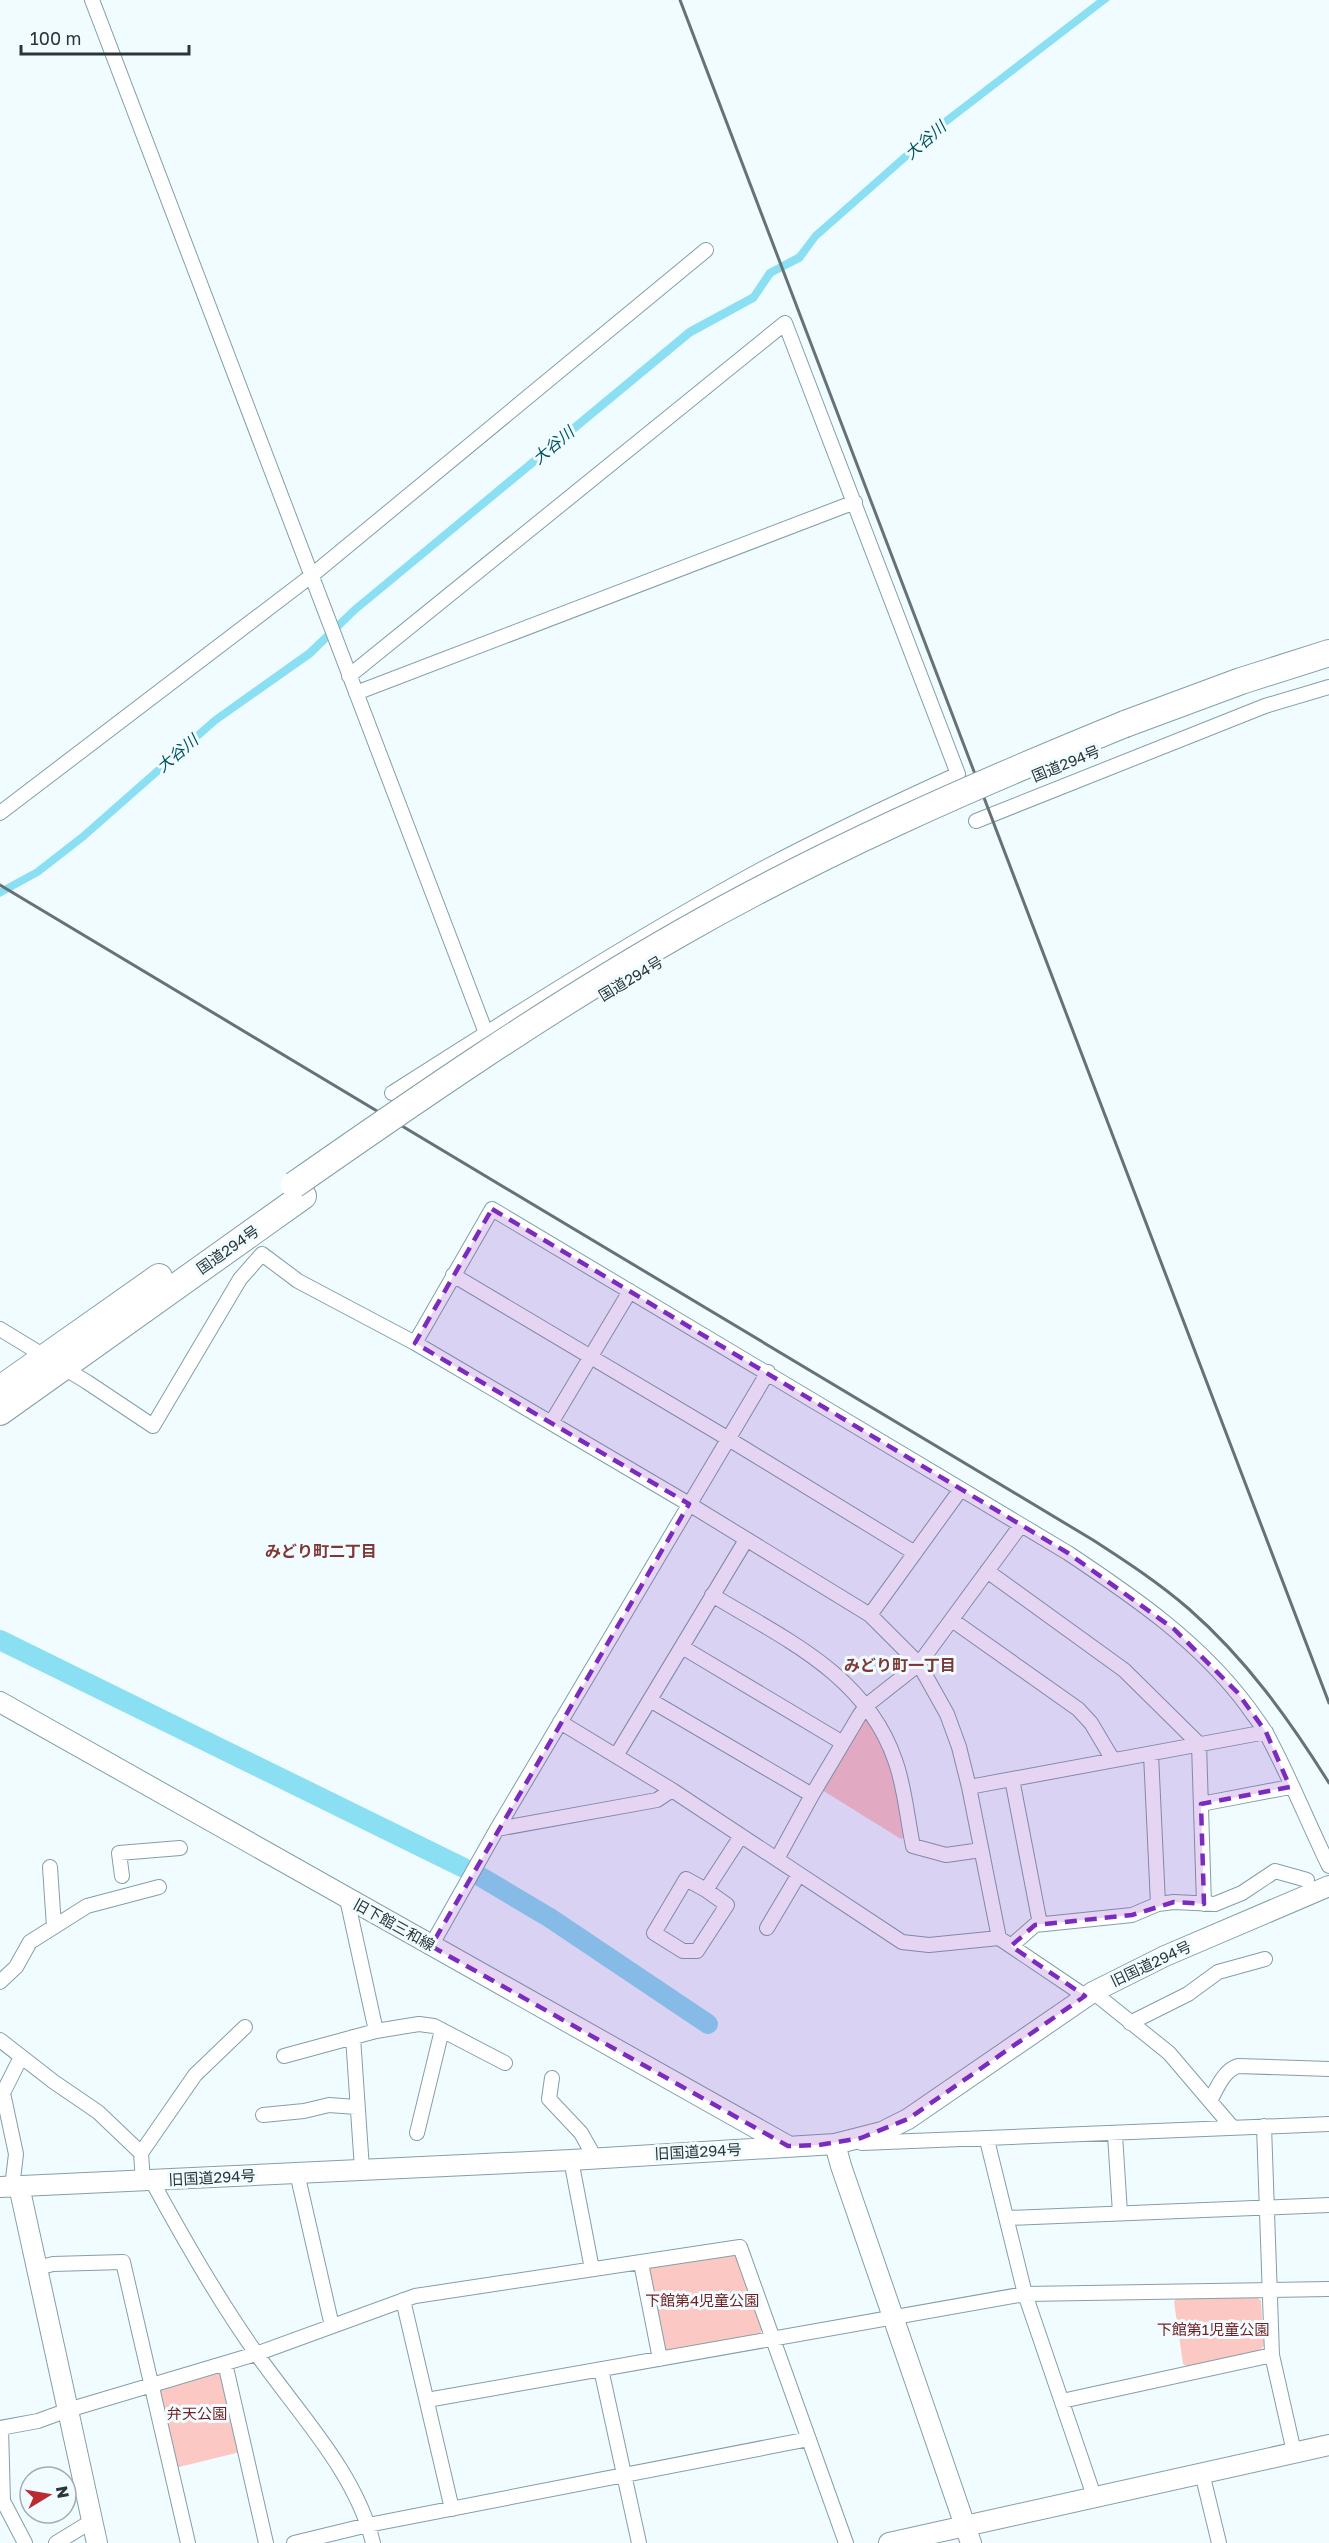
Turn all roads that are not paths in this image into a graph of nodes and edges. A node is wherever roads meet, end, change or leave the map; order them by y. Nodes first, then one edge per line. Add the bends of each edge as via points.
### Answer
1 (92, 0) edge
2 (706, 250) dead end
3 (855, 502) junction
4 (313, 579) junction
5 (1329, 653) edge
6 (1329, 668) edge
7 (347, 669) junction
8 (1329, 687) edge
9 (356, 693) junction
10 (1128, 731) junction
11 (0, 813) edge
12 (976, 821) dead end
13 (486, 1034) junction
14 (392, 1093) dead end
15 (453, 1275) junction
16 (630, 1291) junction
17 (0, 1329) edge
18 (415, 1343) junction
19 (591, 1357) junction
20 (54, 1363) junction
21 (768, 1372) junction
22 (0, 1389) edge
23 (0, 1413) edge
24 (551, 1423) junction
25 (727, 1438) junction
26 (961, 1489) junction
27 (689, 1504) junction
28 (1021, 1525) junction
29 (746, 1540) junction
30 (915, 1553) junction
31 (987, 1571) junction
32 (712, 1595) junction
33 (870, 1615) junction
34 (952, 1620) junction
35 (681, 1647) junction
36 (919, 1664) junction
37 (650, 1700) junction
38 (0, 1702) edge
39 (867, 1706) junction
40 (560, 1722) junction
41 (1266, 1732) junction
42 (843, 1743) junction
43 (1198, 1744) junction
44 (1151, 1754) junction
45 (616, 1756) junction
46 (1113, 1760) junction
47 (1012, 1779) junction
48 (969, 1787) junction
49 (1290, 1787) junction
50 (672, 1790) junction
51 (812, 1795) junction
52 (1201, 1804) junction
53 (497, 1828) junction
54 (741, 1836) junction
55 (180, 1848) dead end
56 (981, 1850) junction
57 (777, 1859) junction
58 (1329, 1866) edge
59 (50, 1867) dead end
60 (799, 1874) junction
61 (122, 1876) dead end
62 (1307, 1880) dead end
63 (1329, 1886) edge
64 (159, 1887) dead end
65 (706, 1890) junction
66 (347, 1899) junction
67 (1158, 1904) junction
68 (1204, 1904) junction
69 (1040, 1924) junction
70 (54, 1927) junction
71 (767, 1928) dead end
72 (1005, 1942) junction
73 (431, 1946) junction
74 (1265, 1959) dead end
75 (0, 1982) edge
76 (1089, 1994) junction
77 (1130, 2023) junction
78 (245, 2027) dead end
79 (442, 2030) junction
80 (376, 2031) junction
81 (353, 2037) junction
82 (0, 2040) edge
83 (284, 2056) dead end
84 (21, 2057) junction
85 (505, 2063) dead end
86 (1329, 2069) edge
87 (552, 2078) dead end
88 (1210, 2101) junction
89 (356, 2107) junction
90 (263, 2115) dead end
91 (1329, 2124) edge
92 (1264, 2126) junction
93 (1232, 2127) junction
94 (417, 2133) dead end
95 (1115, 2135) junction
96 (987, 2140) junction
97 (836, 2144) junction
98 (788, 2146) junction
99 (141, 2153) junction
100 (595, 2158) junction
101 (571, 2160) junction
102 (362, 2169) junction
103 (297, 2173) junction
104 (148, 2181) junction
105 (10, 2187) edge
106 (1329, 2205) edge
107 (1266, 2208) junction
108 (1120, 2213) junction
109 (1007, 2218) junction
110 (641, 2263) junction
111 (37, 2268) junction
112 (592, 2269) junction
113 (1329, 2289) edge
114 (1269, 2290) junction
115 (1025, 2294) junction
116 (403, 2300) junction
117 (892, 2316) junction
118 (332, 2326) junction
119 (774, 2337) junction
120 (256, 2354) junction
121 (1272, 2355) junction
122 (660, 2358) junction
123 (225, 2363) junction
124 (601, 2369) junction
125 (152, 2385) junction
126 (428, 2400) junction
127 (1062, 2401) junction
128 (69, 2410) junction
129 (0, 2428) edge
130 (809, 2439) junction
131 (1329, 2445) edge
132 (1294, 2452) junction
133 (1202, 2473) junction
134 (624, 2475) junction
135 (1094, 2496) junction
136 (452, 2509) junction
137 (92, 2521) junction
138 (368, 2525) junction
139 (968, 2534) edge
140 (25, 2543) edge
141 (56, 2543) edge
142 (97, 2543) edge
143 (188, 2543) edge
144 (266, 2543) edge
145 (294, 2543) edge
146 (373, 2543) edge
147 (639, 2543) edge
148 (846, 2543) edge
149 (890, 2543) edge
150 (1219, 2543) edge

1 - 4 street
2 - 4 street
3 - 7 street via 785,322
3 - 9 street
3 - 13 street via 958,774 731,886
4 - 7 street
4 - 11 street
5 - 10 highway, 国道294号 via 1241,681
6 - 10 highway, 国道294号
7 - 9 street
8 - 12 street via 1265,706
9 - 13 street
10 - 20 highway, 国道294号 via 926,824 698,940 537,1037 299,1190
13 - 14 street
15 - 16 street via 492,1209
15 - 18 street
15 - 19 street
16 - 19 street
16 - 21 street
17 - 20 street
18 - 20 street via 298,1281 262,1254 240,1279 153,1426
18 - 24 street
19 - 24 street
19 - 25 street
20 - 22 highway, 国道294号
20 - 23 highway, 国道294号
21 - 25 street
21 - 26 street
24 - 27 street
25 - 27 street
25 - 30 street
26 - 28 street
26 - 30 street
27 - 29 street
27 - 40 street
28 - 31 street
28 - 41 street via 1115,1584 1174,1629 1237,1692
29 - 32 street
29 - 33 street
30 - 33 street
31 - 34 street
31 - 43 street via 1124,1670
32 - 35 street
32 - 39 street via 826,1666
33 - 36 street
34 - 36 street
34 - 46 street via 1078,1708
35 - 37 street
35 - 42 street
36 - 39 street
36 - 48 street via 947,1714
37 - 45 street
37 - 51 street
38 - 66 street, 旧下館三和線
39 - 42 street
39 - 56 street via 882,1728 897,1764 913,1846 946,1855
40 - 45 street
40 - 53 street
41 - 43 street
41 - 49 street
42 - 51 street
43 - 44 street
43 - 52 street
44 - 46 street
44 - 67 street
45 - 50 street
46 - 47 street
47 - 48 street
47 - 69 street
48 - 56 street
49 - 52 street
49 - 58 street
50 - 53 street via 657,1800
50 - 54 street
51 - 57 street
52 - 68 street
53 - 73 street
54 - 57 street
54 - 65 street
55 - 61 street via 119,1853
56 - 72 street
57 - 60 street
59 - 70 street
60 - 71 street
60 - 72 street via 902,1942
62 - 68 street via 1275,1871 1242,1893 1215,1904
63 - 76 street, 旧国道294号 via 1166,1956
64 - 70 street via 87,1906
65 - 65 street via 727,1905 698,1951 683,1951 654,1933 687,1879
66 - 73 street, 旧下館三和線
66 - 80 street
67 - 68 street
67 - 69 street via 1132,1916
69 - 72 street
70 - 75 street via 30,1942 16,1967
72 - 76 street
73 - 98 street, 旧下館三和線
74 - 77 street via 1218,1972 1188,1994
76 - 77 street
76 - 97 street, 旧国道294号 via 908,2119 882,2132
77 - 88 street via 1169,2053
78 - 99 street via 195,2075
79 - 80 street via 419,2024
79 - 85 street
79 - 94 street
80 - 81 street
81 - 83 street
81 - 89 street
82 - 84 street
84 - 99 street via 98,2112
84 - 105 street via 3,2092 16,2154
86 - 88 street via 1238,2066 1231,2068
87 - 100 street via 549,2099 581,2133
88 - 93 street
89 - 90 street via 329,2105
89 - 102 street
91 - 92 street
92 - 93 street
92 - 107 street
93 - 95 street
95 - 96 street
95 - 108 street
96 - 97 street
96 - 109 street
97 - 98 street, 旧国道294号
97 - 117 street
98 - 100 street, 旧国道294号
99 - 104 street
100 - 101 street, 旧国道294号
101 - 102 street, 旧国道294号
101 - 112 street
102 - 103 street, 旧国道294号
103 - 104 street, 旧国道294号
103 - 118 street
104 - 105 street, 旧国道294号
104 - 120 street
105 - 111 street
106 - 107 street
107 - 108 street
107 - 114 street
108 - 109 street
109 - 115 street
110 - 112 street
110 - 119 street via 740,2247
110 - 122 street
111 - 125 street via 123,2262
111 - 128 street
112 - 116 street
113 - 114 street
114 - 115 street
114 - 121 street
115 - 117 street
115 - 127 street
116 - 118 street
116 - 126 street
117 - 119 street
117 - 139 street
118 - 120 street
119 - 122 street
119 - 130 street
120 - 123 street
120 - 138 street via 351,2484
121 - 127 street
121 - 132 street
122 - 124 street
123 - 125 street
123 - 144 street
124 - 126 street
124 - 134 street
125 - 128 street
125 - 143 street
126 - 136 street
127 - 135 street
128 - 129 street
128 - 137 street
129 - 140 street via 3,2501
130 - 134 street
130 - 148 street
131 - 132 street
132 - 133 street
133 - 135 street
133 - 150 street
134 - 136 street
134 - 147 street
135 - 139 street
136 - 138 street
137 - 141 street
137 - 142 street
138 - 145 street
138 - 146 street
139 - 149 street

